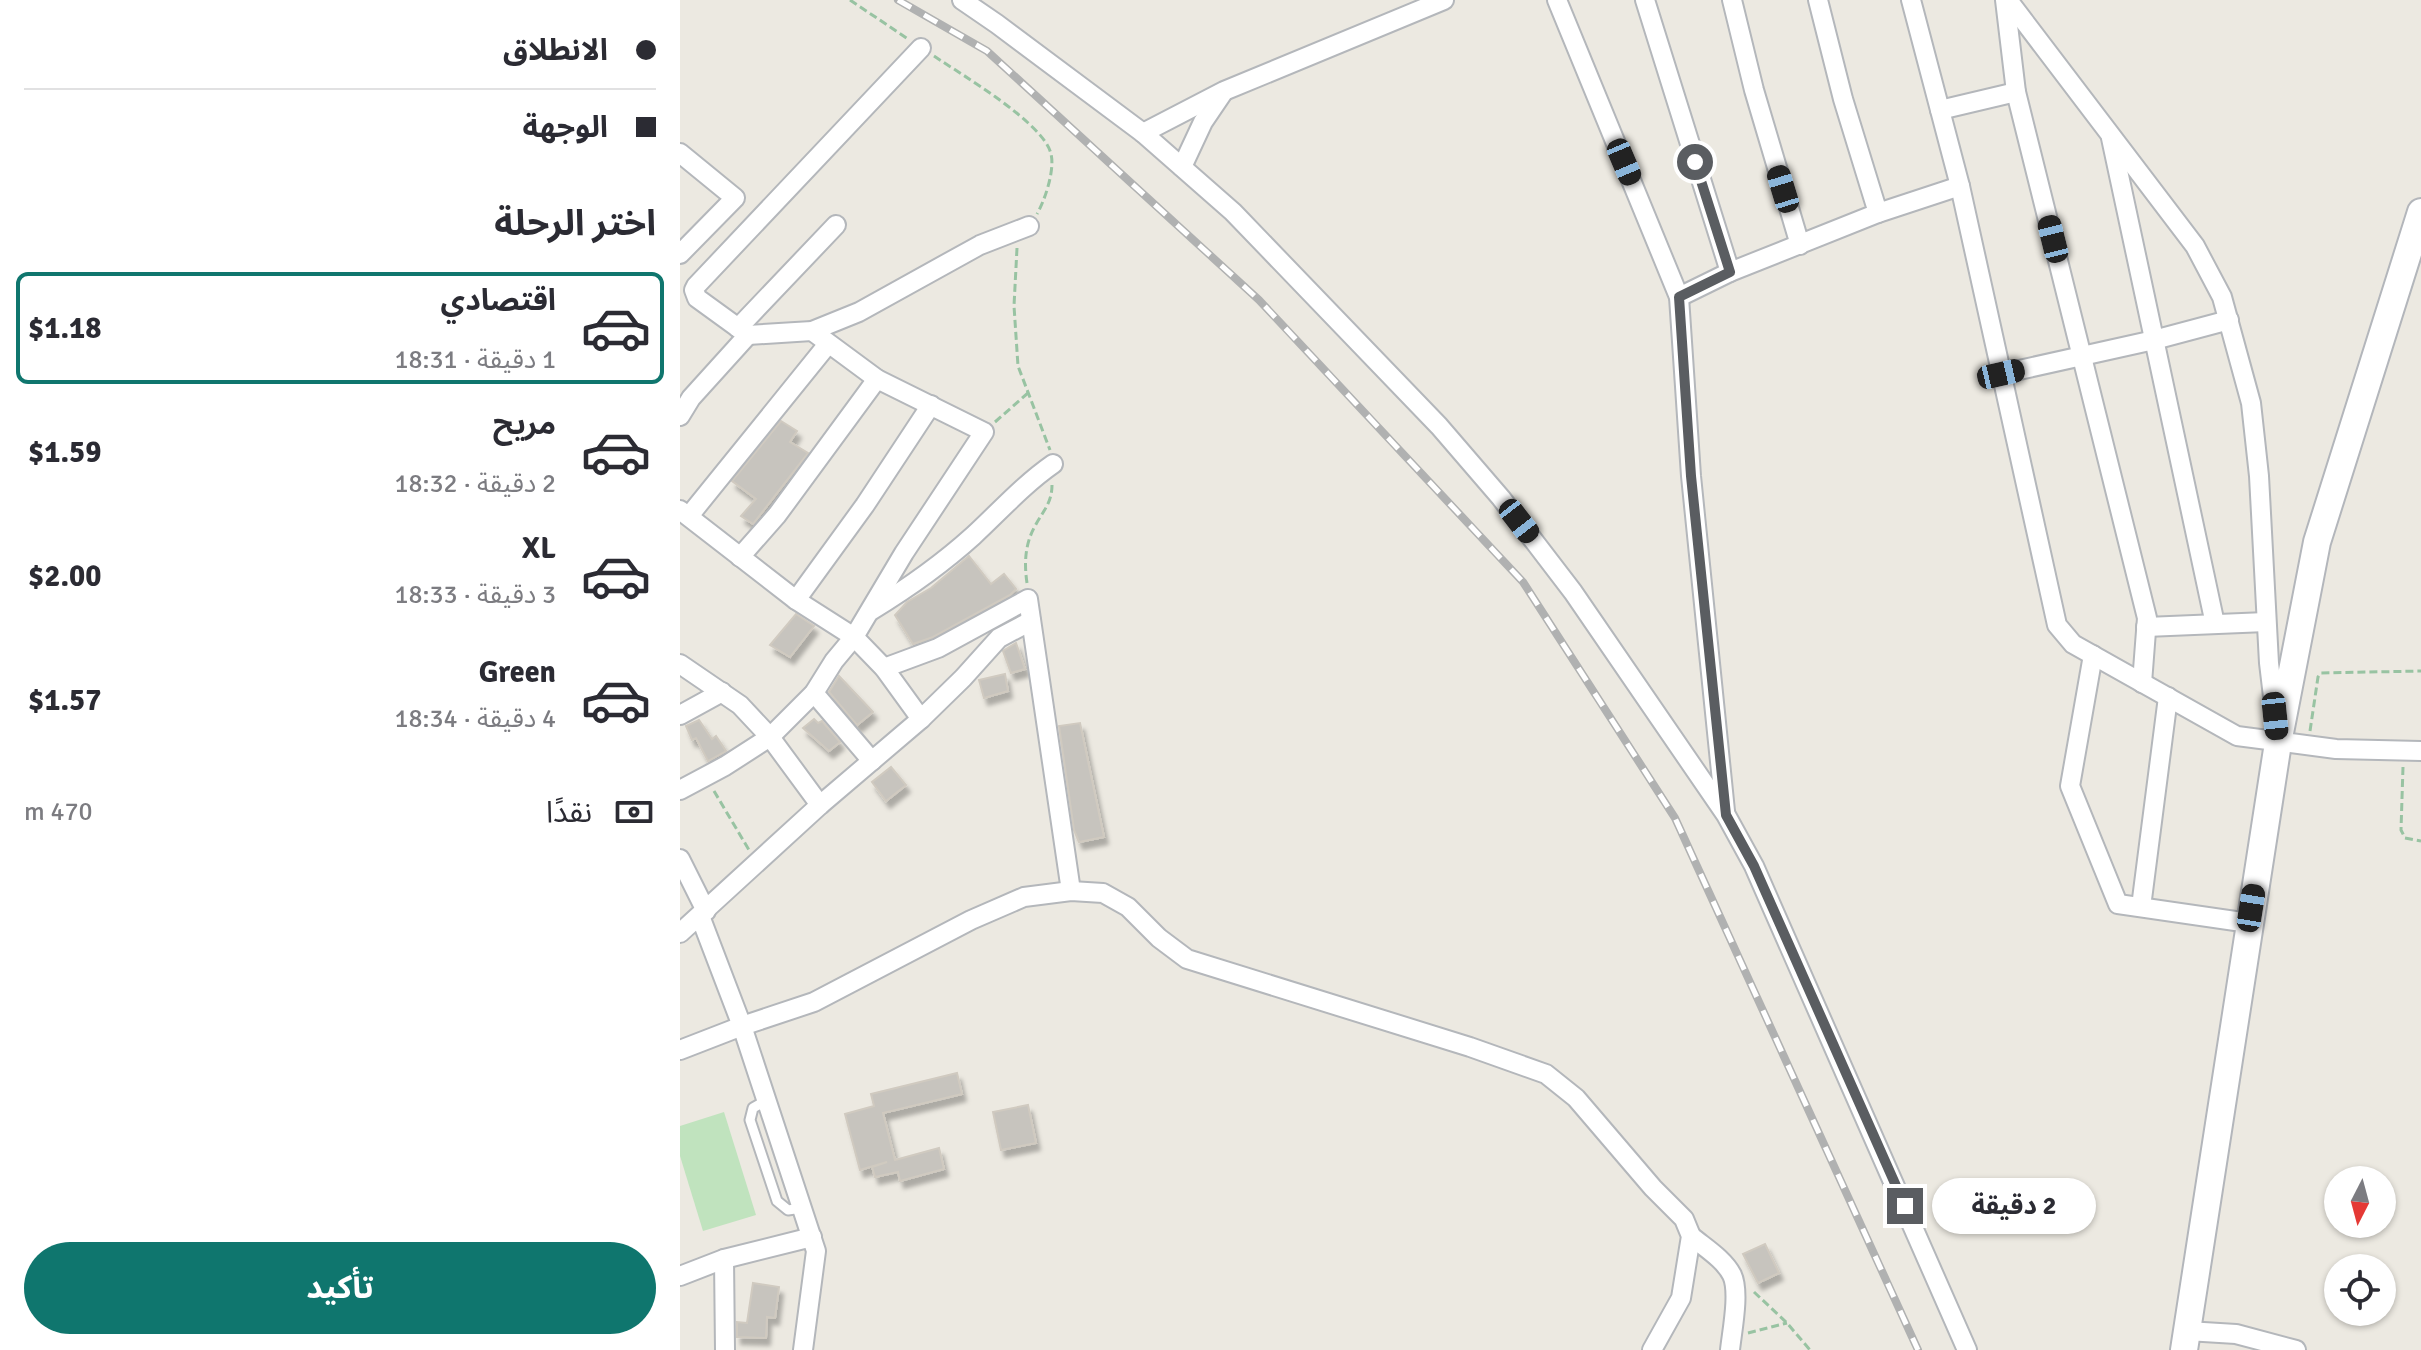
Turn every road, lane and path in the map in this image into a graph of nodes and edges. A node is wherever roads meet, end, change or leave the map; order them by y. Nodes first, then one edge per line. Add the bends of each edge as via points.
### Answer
1 (850, 0) edge
2 (962, 0) edge
3 (1444, 0) edge
4 (1557, 0) edge
5 (1645, 0) edge
6 (1732, 0) edge
7 (1818, 0) edge
8 (1911, 0) edge
9 (2006, 0) edge
10 (921, 48) junction
11 (1224, 91) junction
12 (2016, 92) junction
13 (1940, 110) junction
14 (2109, 130) junction
15 (1143, 133) junction
16 (682, 160) edge
17 (1182, 167) junction
18 (1960, 186) junction
19 (2421, 212) edge
20 (1878, 213) junction
21 (836, 225) dead end
22 (1029, 226) junction
23 (1800, 245) junction
24 (680, 254) edge
25 (1730, 272) junction
26 (684, 291) edge
27 (1679, 297) junction
28 (2229, 320) junction
29 (812, 331) junction
30 (743, 332) junction
31 (2154, 340) junction
32 (828, 344) junction
33 (2082, 356) junction
34 (2001, 374) junction
35 (877, 379) junction
36 (1028, 393) junction
37 (685, 394) edge
38 (931, 405) junction
39 (680, 416) edge
40 (984, 432) junction
41 (1053, 464) junction
42 (684, 513) edge
43 (740, 557) junction
44 (1028, 599) junction
45 (796, 600) junction
46 (869, 613) junction
47 (1031, 621) junction
48 (2266, 622) junction
49 (2215, 624) junction
50 (2146, 627) junction
51 (854, 637) junction
52 (2093, 655) junction
53 (680, 664) edge
54 (884, 668) junction
55 (2421, 671) edge
56 (2142, 683) junction
57 (722, 692) junction
58 (814, 693) junction
59 (2168, 697) junction
60 (680, 715) edge
61 (921, 719) junction
62 (770, 737) junction
63 (2278, 743) junction
64 (2308, 746) junction
65 (2412, 751) edge
66 (872, 761) junction
67 (706, 777) junction
68 (680, 790) edge
69 (820, 805) junction
70 (1726, 815) junction
71 (2421, 841) edge
72 (680, 859) edge
73 (757, 863) junction
74 (1071, 891) junction
75 (2141, 907) junction
76 (703, 914) junction
77 (2249, 923) junction
78 (680, 933) edge
79 (742, 1026) junction
80 (682, 1044) edge
81 (1691, 1236) junction
82 (812, 1237) junction
83 (724, 1259) junction
84 (1732, 1275) junction
85 (680, 1276) edge
86 (1787, 1323) junction
87 (2186, 1340) edge
88 (1730, 1346) edge
89 (2274, 1347) edge
90 (725, 1350) edge
91 (803, 1350) edge
92 (1652, 1350) edge
93 (1810, 1350) edge
94 (1967, 1350) edge
95 (2296, 1350) edge

1 - 10 path
2 - 15 street
3 - 11 street
4 - 27 street
5 - 25 street
6 - 23 street
7 - 20 street
8 - 13 street
9 - 12 street
9 - 14 street
10 - 22 path via 1040,135 1051,154 1050,173
10 - 26 street
11 - 15 street
11 - 17 street
12 - 13 street
12 - 33 street
13 - 18 street
14 - 28 street via 2195,246
14 - 31 street
15 - 17 street
16 - 24 street via 735,198
17 - 70 street via 1306,285 1501,498 1573,592
18 - 20 street
18 - 34 street
19 - 63 street via 2321,527
20 - 23 street
21 - 30 street
22 - 29 street via 980,245 859,312
22 - 36 path via 1017,249 1014,306 1018,366
23 - 25 street
25 - 27 street
26 - 30 street
27 - 70 street via 1691,476
28 - 31 street
28 - 48 street via 2251,403
29 - 30 street
29 - 32 street
30 - 37 street
31 - 33 street
31 - 49 street
32 - 35 street
32 - 42 street
33 - 34 street
33 - 50 street
34 - 52 street via 2057,625 2073,644
35 - 38 street
35 - 43 street
36 - 40 path
36 - 41 path
37 - 39 street
38 - 40 street
38 - 45 street
40 - 46 street
41 - 44 path via 1052,497 1027,545
41 - 46 street via 954,553
42 - 43 street
43 - 45 street
44 - 47 street
44 - 54 street via 938,648
45 - 51 street
46 - 51 street
47 - 61 street via 999,638
47 - 74 street
48 - 49 street
48 - 63 street
49 - 50 street
50 - 56 street
51 - 54 street
51 - 58 street
52 - 56 street
52 - 75 street via 2070,786 2118,904
53 - 57 street
54 - 61 street
55 - 64 path via 2321,673
56 - 59 street
57 - 60 street
57 - 62 street
58 - 62 street
58 - 66 street
59 - 63 street via 2237,736
59 - 75 street
61 - 66 street
62 - 67 street
62 - 69 street
63 - 64 street
63 - 77 street
64 - 65 street
65 - 71 path via 2401,830 2405,838
66 - 69 street
67 - 68 street
67 - 73 path
69 - 73 street
70 - 94 street via 1754,866
72 - 76 street
73 - 76 street
74 - 79 street via 1024,897 814,1002
74 - 81 street via 1103,893 1128,907 1187,959 1546,1074 1576,1098 1684,1219
75 - 77 street
76 - 78 street
76 - 79 street
77 - 87 street
79 - 80 street
79 - 82 street
81 - 84 street
81 - 92 street via 1681,1298
82 - 83 street
82 - 91 street via 816,1251
83 - 85 street
83 - 90 street
84 - 86 path
84 - 88 street
86 - 88 path via 1761,1328
86 - 93 path
87 - 89 street via 2236,1334
89 - 95 street

